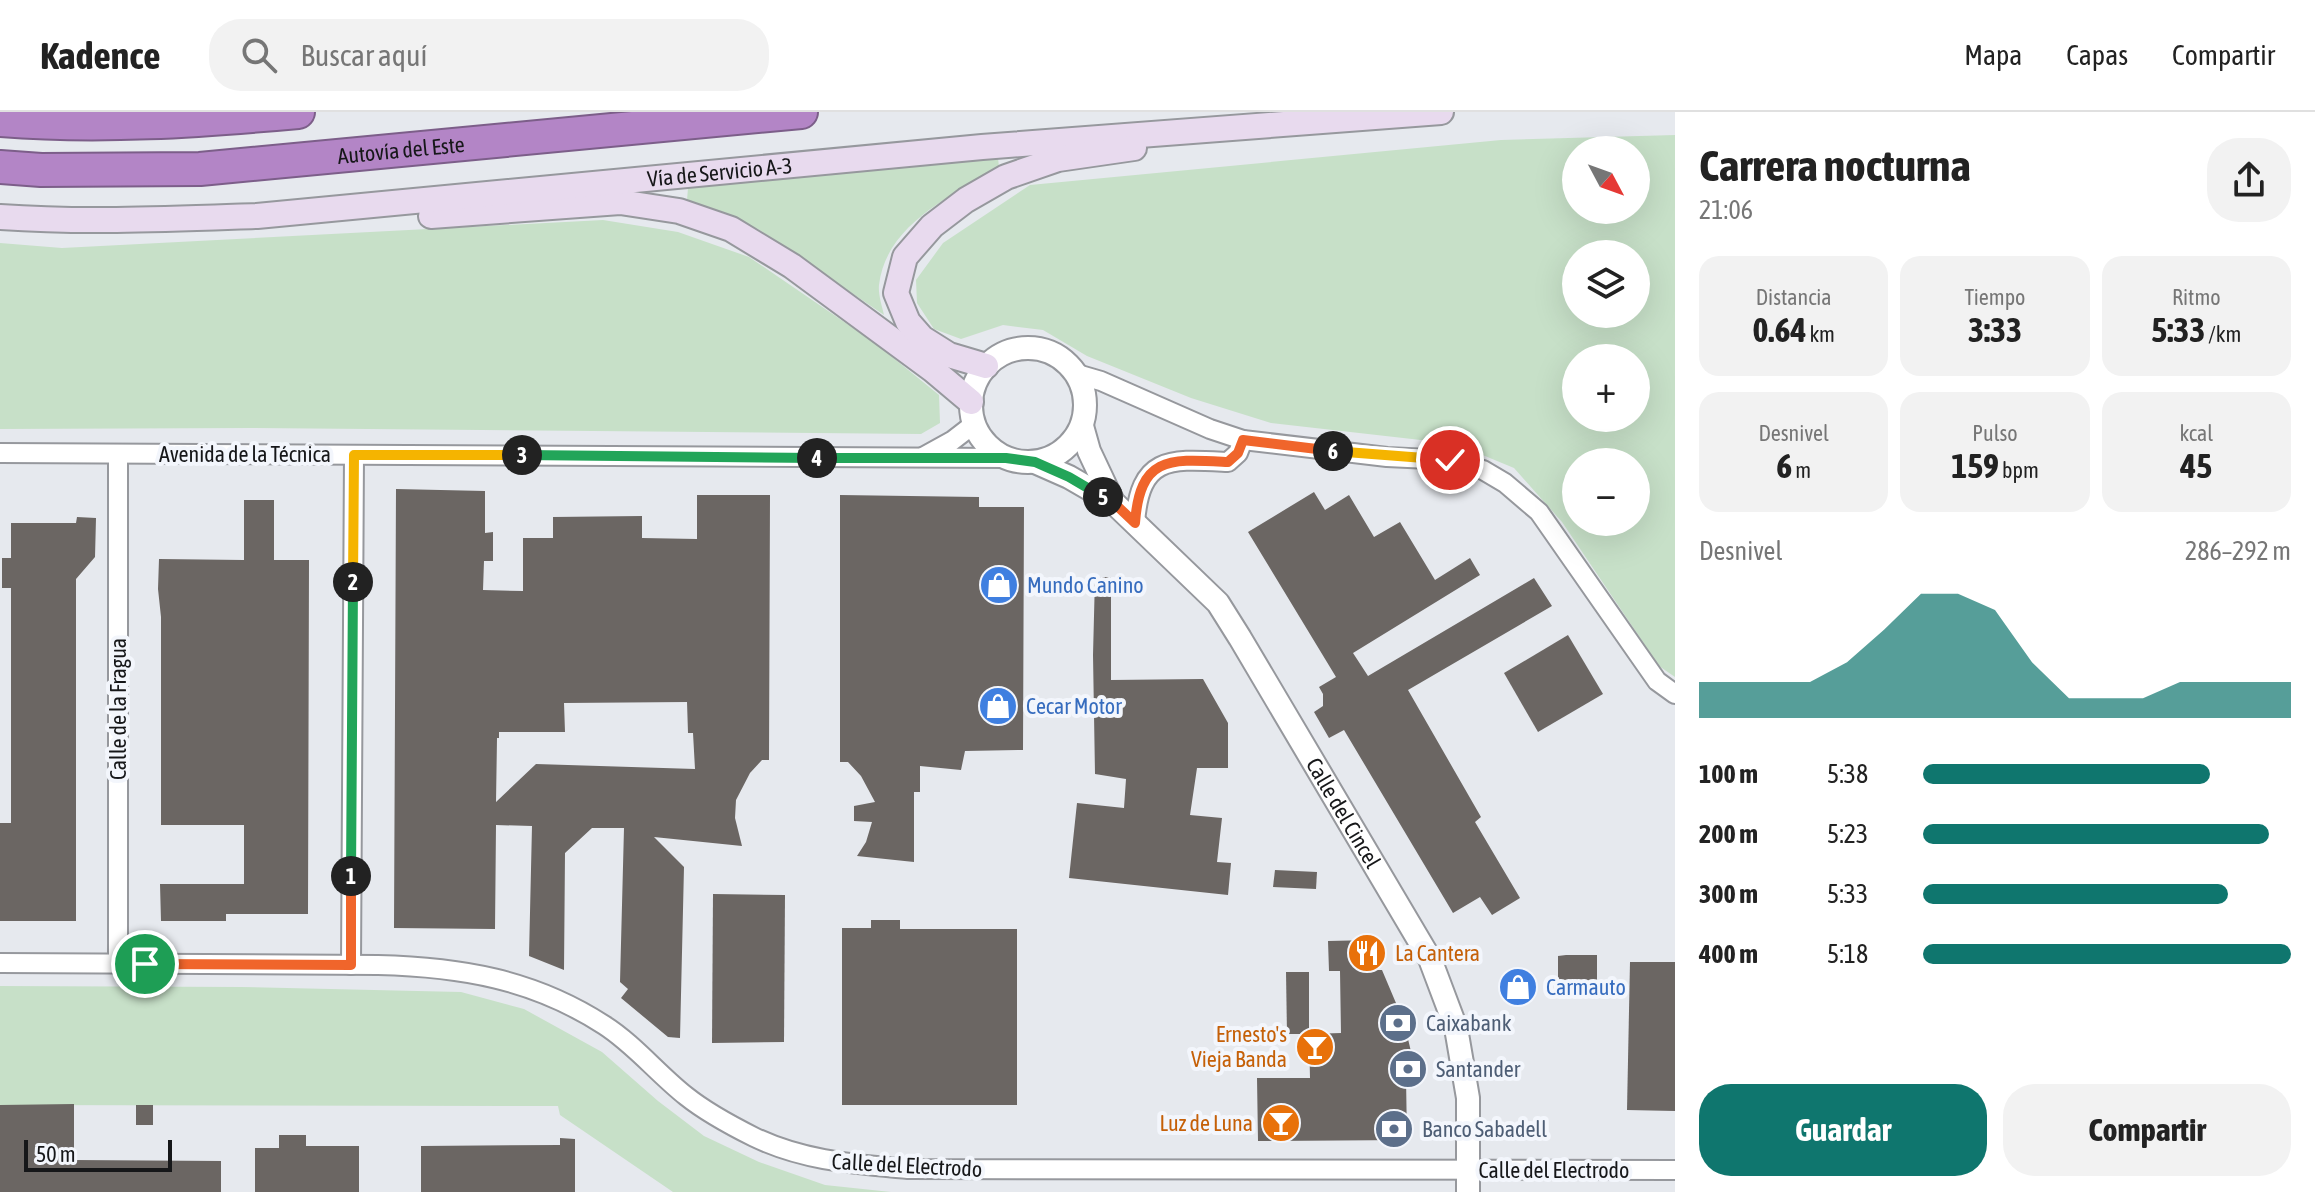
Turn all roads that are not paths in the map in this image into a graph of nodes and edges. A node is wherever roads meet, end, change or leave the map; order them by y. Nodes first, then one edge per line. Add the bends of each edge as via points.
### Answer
1 (298, 112) edge
2 (801, 112) edge
3 (1441, 112) edge
4 (0, 120) edge
5 (1189, 130) junction
6 (0, 167) edge
7 (257, 216) junction
8 (0, 217) edge
9 (986, 366) junction
10 (1077, 374) junction
11 (972, 413) junction
12 (1082, 426) junction
13 (1243, 440) junction
14 (0, 453) edge
15 (118, 454) junction
16 (354, 455) junction
17 (921, 458) junction
18 (1006, 458) junction
19 (1035, 462) junction
20 (1114, 503) junction
21 (1135, 523) junction
22 (1675, 694) edge
23 (0, 963) edge
24 (118, 964) junction
25 (351, 965) junction
26 (1675, 1170) edge
27 (1468, 1181) edge

1 - 4 highway via 200,121
2 - 6 highway, Autovía del Este via 200,169
3 - 5 main road, Vía de Servicio A-3
5 - 7 main road, Vía de Servicio A-3
5 - 9 main road via 1129,149 1058,159 1006,177 932,226 905,257 896,293 908,322 949,355
7 - 8 main road, Vía de Servicio A-3
7 - 11 main road via 347,222 620,202 679,211 731,229 792,266 933,370
9 - 10 street via 1008,351 1034,347 1066,360
9 - 11 street via 975,382
10 - 12 street via 1086,408
10 - 13 street
11 - 17 street via 952,441
11 - 18 street via 981,438
12 - 19 street via 1063,451
12 - 20 street
13 - 21 street via 1228,462 1159,466 1137,497
13 - 22 street via 1450,460 1494,476 1539,512 1657,681
14 - 15 street, Avenida de la Técnica
15 - 16 street, Avenida de la Técnica
15 - 24 street, Calle de la Fragua
16 - 17 street, Avenida de la Técnica
16 - 25 street
17 - 18 street, Avenida de la Técnica
18 - 19 street
19 - 20 street
20 - 21 street, Calle del Cincel
21 - 27 street, Calle del Cincel via 1218,603 1430,959 1456,1028 1468,1098
23 - 24 street, Calle del Electrodo
24 - 25 street, Calle del Electrodo
25 - 27 street, Calle del Electrodo via 471,971 538,989 605,1025 689,1098 755,1137 819,1160 908,1169
26 - 27 street, Calle del Electrodo

